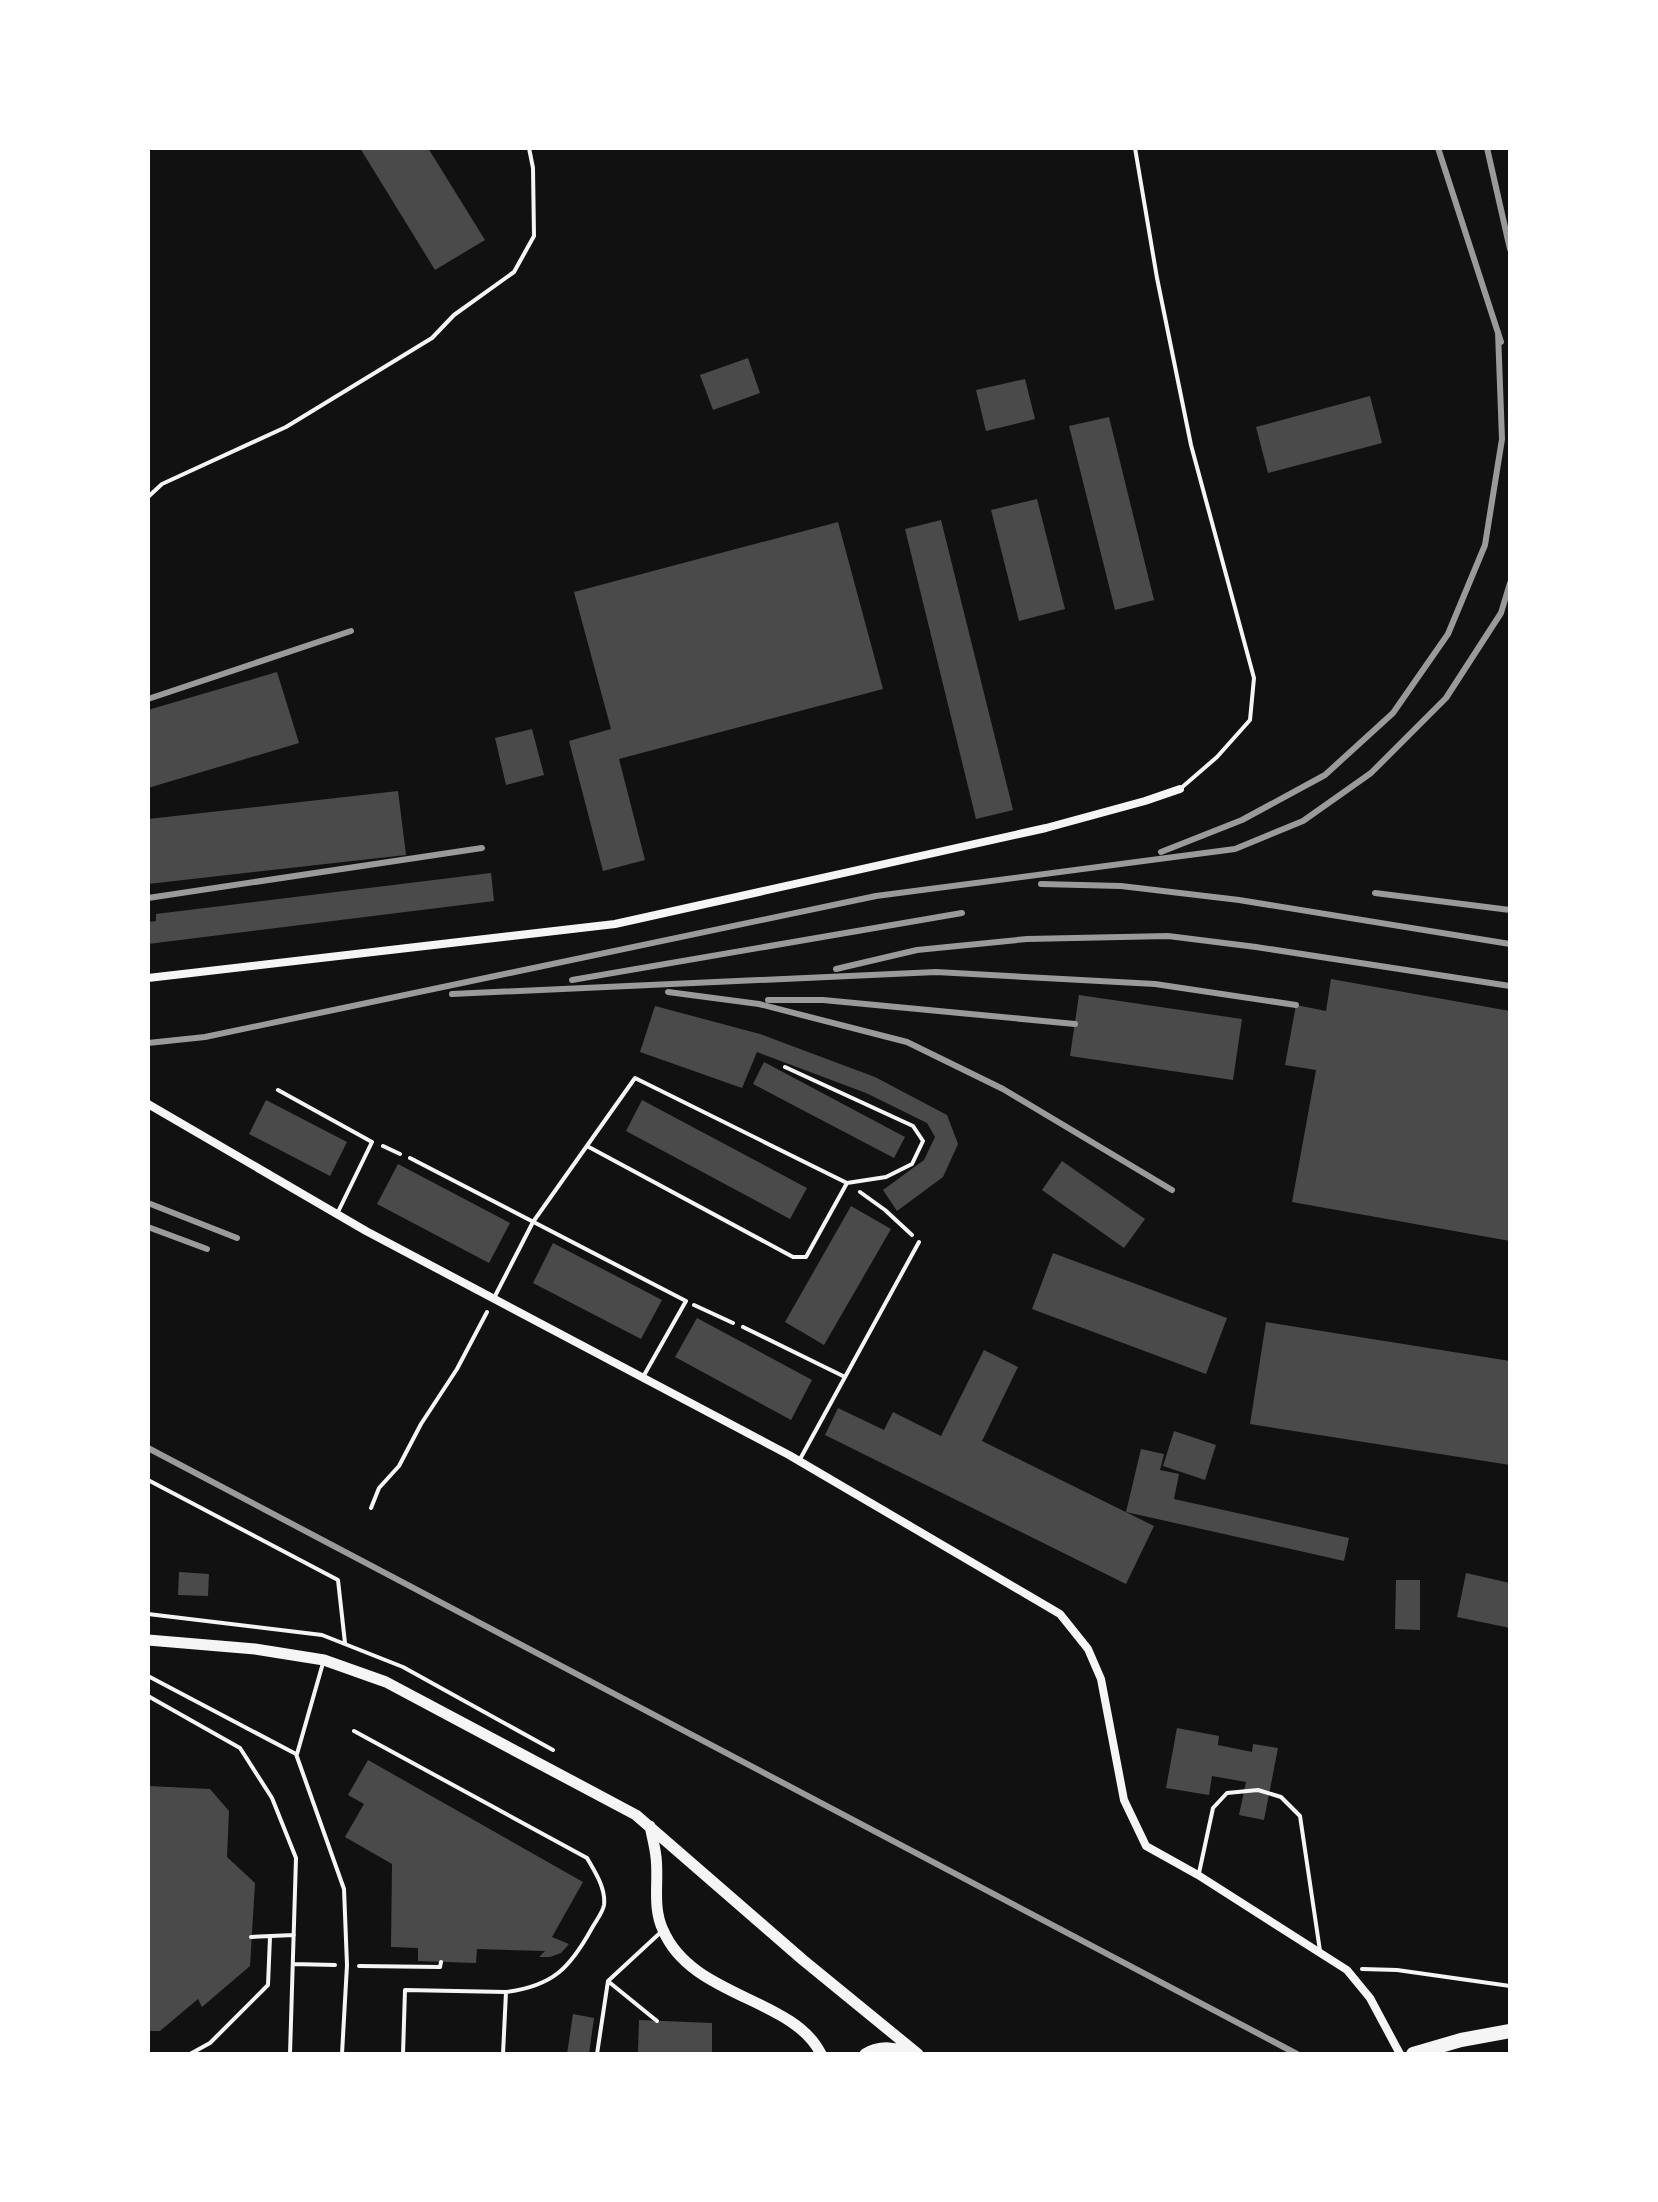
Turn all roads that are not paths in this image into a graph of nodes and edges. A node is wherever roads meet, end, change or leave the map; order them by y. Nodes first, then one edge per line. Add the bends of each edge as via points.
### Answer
1 (529, 148) edge
2 (1135, 148) edge
3 (148, 497) edge
4 (1180, 789) joint
5 (148, 978) edge
6 (785, 1067) dead end
7 (278, 1090) dead end
8 (148, 1104) edge
9 (587, 1146) junction
10 (410, 1158) road end
11 (847, 1183) junction
12 (337, 1214) junction
13 (533, 1222) junction
14 (919, 1242) road end
15 (494, 1298) junction
16 (743, 1327) road end
17 (643, 1377) junction
18 (845, 1377) junction
19 (799, 1461) junction
20 (148, 1640) edge
21 (324, 1660) junction
22 (148, 1676) edge
23 (354, 1731) dead end
24 (296, 1754) junction
25 (650, 1826) junction
26 (1198, 1875) junction
27 (663, 1930) junction
28 (1320, 1951) junction
29 (608, 1981) junction
30 (506, 1992) junction
31 (657, 2021) dead end
32 (1510, 2031) edge
33 (342, 2054) edge
34 (403, 2054) edge
35 (503, 2054) edge
36 (597, 2054) edge
37 (821, 2054) edge
38 (865, 2054) edge
39 (918, 2054) edge
40 (1400, 2054) edge
41 (1413, 2054) edge

1 - 3 lane via 534,236 514,272 454,315 432,338 286,427 162,484
2 - 4 lane via 1191,445 1254,678 1250,720
4 - 5 street via 1046,828 615,924
6 - 11 lane via 913,1126 923,1141 912,1164 886,1177
7 - 12 lane via 372,1142
8 - 12 street
9 - 11 lane via 635,1078
9 - 11 lane via 793,1257 806,1257
9 - 13 lane
10 - 13 lane
12 - 15 street
13 - 15 lane
13 - 17 lane via 686,1301
14 - 18 lane
15 - 17 street
16 - 18 lane
17 - 19 street
18 - 19 lane
19 - 26 street via 1060,1614 1088,1649 1101,1679 1124,1800 1146,1846
20 - 21 street
21 - 24 lane
21 - 25 street via 386,1682
22 - 24 lane
23 - 30 lane via 587,1858 600,1881 604,1906 577,1956 554,1978
24 - 33 lane via 344,1889
25 - 27 street
25 - 39 street
26 - 28 street
26 - 28 lane via 1213,1808 1227,1793 1258,1790 1281,1797 1300,1816
27 - 29 lane
27 - 37 street via 676,1953 697,1973 794,2024
28 - 40 street via 1347,1970 1370,1998
29 - 31 lane
29 - 36 lane
30 - 34 lane via 405,1990
30 - 35 lane
32 - 41 main road
38 - 39 street via 877,2047

